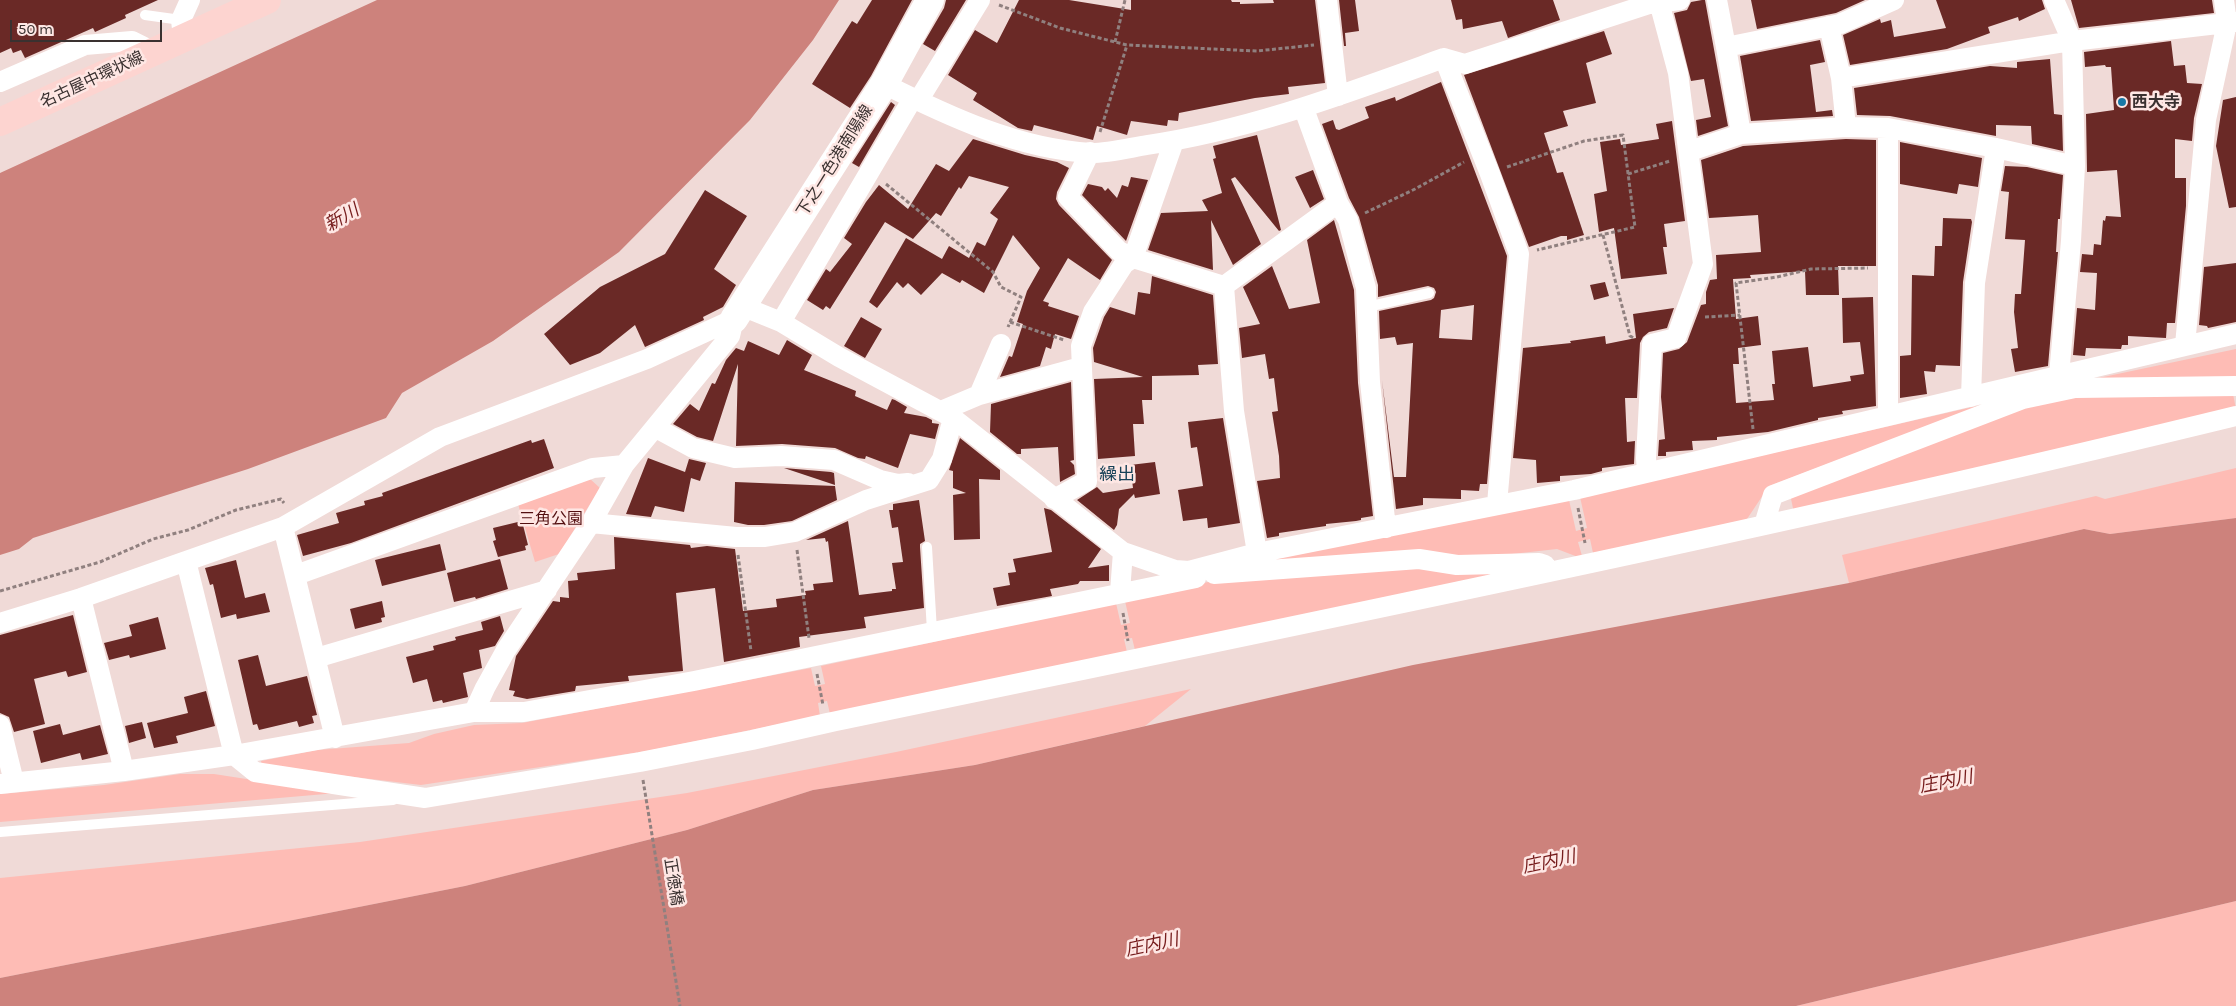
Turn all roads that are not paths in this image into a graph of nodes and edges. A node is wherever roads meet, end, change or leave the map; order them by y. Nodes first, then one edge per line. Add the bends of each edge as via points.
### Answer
1 (190, 0) edge
2 (267, 0) edge
3 (930, 0) edge
4 (1327, 0) edge
5 (1680, 0) edge
6 (1717, 0) edge
7 (1894, 0) edge
8 (2054, 0) edge
9 (2224, 0) edge
10 (987, 2) edge
11 (1652, 2) edge
12 (238, 7) edge
13 (145, 15) dead end
14 (2231, 23) edge
15 (1829, 26) junction
16 (182, 29) junction
17 (2072, 40) junction
18 (1726, 48) junction
19 (154, 52) junction
20 (1444, 58) junction
21 (1842, 78) junction
22 (0, 82) edge
23 (884, 84) junction
24 (1338, 96) junction
25 (915, 100) junction
26 (1304, 108) junction
27 (0, 122) edge
28 (1846, 127) junction
29 (1888, 128) junction
30 (1741, 134) junction
31 (1174, 141) junction
32 (1996, 148) junction
33 (1091, 153) junction
34 (1690, 153) junction
35 (2075, 166) junction
36 (1338, 203) junction
37 (1134, 258) junction
38 (1224, 286) junction
39 (1429, 293) dead end
40 (1367, 307) junction
41 (739, 313) junction
42 (781, 322) junction
43 (2236, 334) edge
44 (1001, 344) road end
45 (2185, 345) junction
46 (1081, 367) junction
47 (2059, 375) junction
48 (2236, 386) edge
49 (2020, 392) junction
50 (979, 395) junction
51 (1971, 397) junction
52 (947, 414) junction
53 (1888, 416) junction
54 (2236, 416) edge
55 (656, 428) junction
56 (624, 465) junction
57 (1647, 472) junction
58 (920, 483) junction
59 (1054, 499) junction
60 (1497, 504) junction
61 (288, 524) junction
62 (592, 524) junction
63 (1764, 525) junction
64 (1386, 528) junction
65 (927, 547) dead end
66 (1123, 552) junction
67 (1257, 553) junction
68 (186, 561) junction
69 (1557, 569) junction
70 (1189, 571) junction
71 (1215, 574) junction
72 (296, 575) junction
73 (547, 590) junction
74 (1120, 592) junction
75 (81, 598) junction
76 (0, 623) edge
77 (932, 632) junction
78 (316, 658) junction
79 (474, 712) junction
80 (0, 725) edge
81 (335, 738) junction
82 (234, 755) junction
83 (124, 771) junction
84 (7, 783) edge
85 (425, 798) junction
86 (0, 832) edge

1 - 16 street
2 - 12 main road, 名古屋中環状線
3 - 23 main road, 下之一色港南陽線
4 - 24 street
5 - 11 street
6 - 18 street
7 - 15 street
8 - 17 street
9 - 14 street
10 - 25 street
11 - 20 street via 1465,64
11 - 34 street via 1678,73
12 - 16 main road, 名古屋中環状線
13 - 16 lane
14 - 17 street
14 - 45 street via 2206,120
15 - 18 street
15 - 21 street
16 - 19 main road, 名古屋中環状線
17 - 21 street
17 - 35 street
18 - 30 street
19 - 22 street via 132,41 85,45
19 - 27 main road, 名古屋中環状線
20 - 24 street
20 - 60 street via 1519,254
21 - 28 street
23 - 25 street
23 - 41 main road, 下之一色港南陽線
24 - 26 street
25 - 33 street via 1038,146
25 - 42 street
26 - 31 street
26 - 36 street
28 - 29 street
28 - 30 street
29 - 32 street
29 - 53 street
30 - 34 street
31 - 33 street
31 - 37 street
32 - 35 street
32 - 51 street via 1975,283
33 - 37 street via 1068,196 1119,251
34 - 57 street via 1703,264 1676,338 1652,344
35 - 47 street
36 - 38 street
36 - 40 street via 1348,220 1366,288
37 - 38 street
37 - 46 street via 1124,264 1092,312 1081,346
38 - 67 street via 1234,411
39 - 40 lane
40 - 64 street via 1370,382
41 - 42 street
41 - 55 street via 730,336
41 - 61 street via 647,359 440,437
42 - 52 street
43 - 45 street
44 - 50 street
45 - 47 street
46 - 50 street
46 - 59 street via 1087,481
47 - 49 street
48 - 49 street
49 - 51 street
49 - 63 street via 1773,495
50 - 52 street
51 - 53 street
52 - 58 street via 942,459 929,480
52 - 59 street
53 - 57 street
54 - 63 street via 2005,472
55 - 56 street
55 - 58 street via 693,448 734,458 781,456 834,460 880,480 898,484
56 - 62 street
56 - 72 street via 593,468
57 - 60 street
58 - 62 street via 866,500 795,532 765,537
59 - 66 street
60 - 64 street
61 - 68 street
61 - 72 street
62 - 73 street
63 - 69 street
64 - 67 street
65 - 77 lane
66 - 70 street via 1174,570
66 - 74 street
67 - 70 street
68 - 75 street
68 - 82 street
69 - 71 street via 1539,562 1457,565 1419,559
69 - 85 street via 640,762
70 - 71 street
71 - 74 street
72 - 78 street
73 - 78 street
73 - 79 street via 506,650
74 - 77 street
75 - 76 street
75 - 83 street
77 - 79 street via 524,712
78 - 81 street
79 - 81 street
80 - 84 street
81 - 82 street
82 - 83 street
82 - 85 street via 255,772
83 - 84 street
85 - 86 lane

